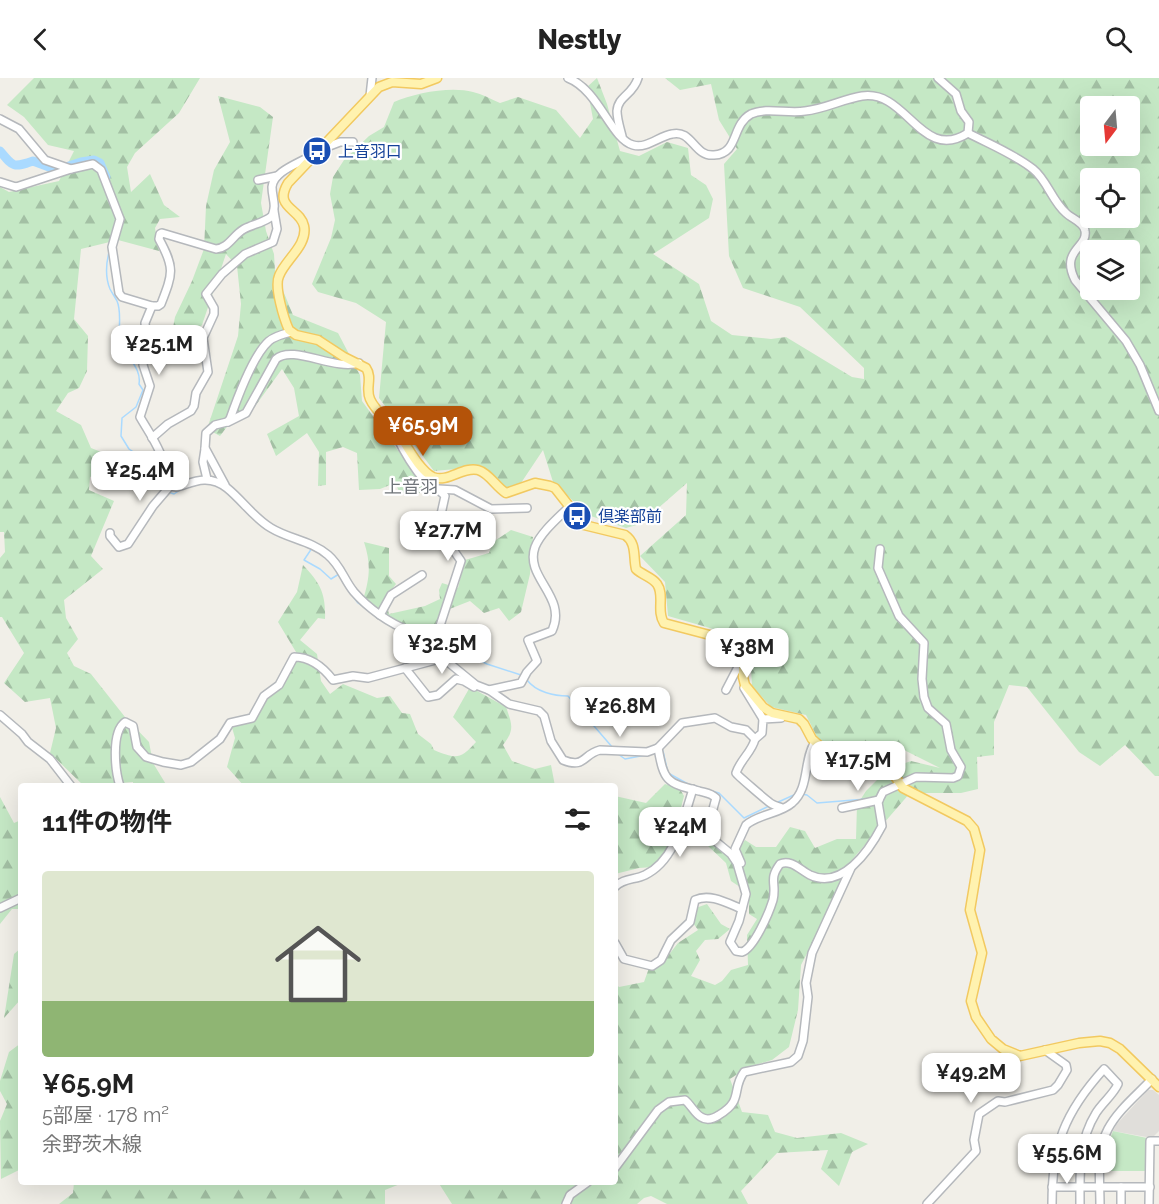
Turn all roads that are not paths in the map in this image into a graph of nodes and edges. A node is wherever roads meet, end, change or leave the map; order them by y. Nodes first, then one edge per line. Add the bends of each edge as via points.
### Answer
1 (372, 78) edge
2 (437, 78) edge
3 (568, 78) edge
4 (638, 78) edge
5 (938, 78) edge
6 (370, 96) junction
7 (0, 119) edge
8 (968, 134) junction
9 (623, 138) junction
10 (353, 142) dead end
11 (319, 150) junction
12 (308, 162) junction
13 (71, 169) junction
14 (277, 176) junction
15 (258, 180) dead end
16 (0, 182) edge
17 (274, 211) junction
18 (152, 306) junction
19 (291, 332) junction
20 (359, 363) junction
21 (1159, 411) edge
22 (227, 422) junction
23 (396, 429) junction
24 (152, 438) junction
25 (205, 448) junction
26 (207, 479) junction
27 (171, 485) junction
28 (226, 487) junction
29 (440, 489) junction
30 (569, 507) junction
31 (527, 508) dead end
32 (110, 533) dead end
33 (880, 549) dead end
34 (422, 575) dead end
35 (380, 615) junction
36 (437, 635) junction
37 (742, 653) junction
38 (443, 658) junction
39 (405, 668) junction
40 (746, 685) junction
41 (486, 689) junction
42 (726, 690) dead end
43 (0, 715) edge
44 (763, 719) junction
45 (802, 722) junction
46 (754, 739) junction
47 (815, 742) junction
48 (658, 748) junction
49 (68, 783) edge
50 (119, 783) edge
51 (899, 783) junction
52 (693, 789) junction
53 (879, 800) junction
54 (782, 808) junction
55 (842, 808) dead end
56 (851, 868) junction
57 (742, 880) junction
58 (618, 884) edge
59 (18, 899) edge
60 (0, 908) edge
61 (742, 909) junction
62 (618, 948) edge
63 (1045, 1050) junction
64 (1152, 1079) junction
65 (1159, 1087) edge
66 (1159, 1141) edge
67 (618, 1164) edge
68 (584, 1185) edge
69 (1052, 1187) junction
70 (1080, 1187) junction
71 (1100, 1187) junction
72 (1121, 1187) junction
73 (1149, 1187) junction
74 (566, 1204) edge
75 (927, 1204) edge
76 (1052, 1204) edge
77 (1080, 1204) edge
78 (1100, 1204) edge
79 (1121, 1204) edge
80 (1149, 1204) edge

1 - 6 street
2 - 6 main road via 421,84 386,83
3 - 9 street via 592,96
4 - 9 street via 635,88 618,105
5 - 8 street via 956,94 969,122
6 - 11 main road
7 - 13 street via 19,129 45,160
8 - 9 street via 950,141 932,138 896,106 872,95 805,111 753,113 740,123 731,146 713,156 701,152 685,135 671,134 639,146
8 - 21 street via 1033,169 1064,212 1082,224 1085,237 1071,259 1070,269 1126,340
10 - 11 street
11 - 12 main road
12 - 14 street via 305,159
12 - 19 main road via 284,189 285,204 304,226 298,248 277,284
13 - 16 street via 16,187
13 - 18 street via 93,164 101,170 120,219 112,247 119,293
14 - 15 street
14 - 17 street via 272,187
17 - 18 street via 268,219 243,229 222,249 160,234 170,259 171,277 161,304
17 - 24 street via 277,229 273,242 245,254 206,294 214,308 203,338 208,372 196,393 194,406
18 - 24 street via 145,318 147,346 142,365 150,386 140,417
19 - 20 main road via 318,340
19 - 22 street via 278,335 263,348
20 - 22 street via 351,365 293,353 281,355 246,413
20 - 23 main road via 369,372 369,398
22 - 25 street via 210,428
23 - 29 street via 408,460 426,483
23 - 30 main road via 435,478 478,470 506,493 543,483 555,488
24 - 27 street
25 - 26 street
25 - 28 street
26 - 27 street via 177,488
26 - 28 street
27 - 32 street via 128,544 119,547
28 - 35 street via 268,527 329,555 354,592
29 - 31 street via 455,490 491,509
29 - 36 street via 445,498 438,528 461,561
30 - 37 main road via 584,525 630,538 636,569 658,585 660,617 664,623 720,638
30 - 41 street via 543,534 534,552 540,581 553,600 556,623 552,631 528,640 537,661 521,683
33 - 51 street via 878,568 899,616 924,643 922,679 928,708 946,724 951,750 961,767 953,778 916,777
34 - 35 street via 391,594
35 - 36 street via 410,631
36 - 38 street
37 - 40 main road
37 - 42 street
38 - 39 street
38 - 41 street
39 - 41 street via 428,697 438,695 456,679
39 - 50 street via 368,678 333,680 311,661 294,657 279,685 264,696 252,718 230,723 220,739 191,762 181,765 146,757 137,747 132,726 125,722 120,725 117,738
40 - 44 street via 744,688
40 - 45 main road via 768,711
41 - 48 street via 509,704 539,711 547,722 551,741 563,760 570,763 583,761 600,750 647,752
43 - 49 street via 50,759
44 - 45 street
44 - 46 street via 762,733
45 - 47 main road
46 - 48 street via 746,730 715,718 696,719 682,723
46 - 54 street via 736,773 770,804
47 - 51 main road via 828,751 882,762
47 - 54 street via 800,794
48 - 52 street via 665,778
51 - 53 street via 883,792
51 - 63 main road via 967,821 978,838 980,850 970,910 982,953 971,1001 976,1017 991,1038 1008,1052 1020,1056
52 - 57 street via 715,796 710,834 731,854
52 - 58 street via 677,838 663,862 645,875
53 - 55 street
53 - 56 street via 882,826
54 - 57 street via 746,825 735,849
56 - 61 street via 829,879 808,874 789,862 780,864 772,876 773,898 765,920 750,948 742,952 736,951 730,942
56 - 67 street via 812,953 798,1056 791,1062 744,1072 734,1101 714,1118 700,1117 685,1100 669,1102 658,1110
57 - 61 street via 746,894
59 - 60 street
61 - 62 street via 706,897 695,900 690,922 652,966 624,959
63 - 64 main road via 1079,1043 1110,1043
63 - 75 street via 1066,1065 1065,1076 1053,1090 998,1101 979,1114 976,1151
64 - 65 main road
64 - 71 street via 1107,1131 1101,1154
66 - 73 street via 1150,1141
68 - 74 street via 570,1195
69 - 70 street
69 - 70 street via 1053,1163 1063,1127 1086,1089 1104,1069 1118,1084 1087,1128 1080,1156
69 - 76 street
70 - 71 street
70 - 77 street
71 - 72 street
71 - 78 street
72 - 73 street
72 - 79 street
73 - 80 street

